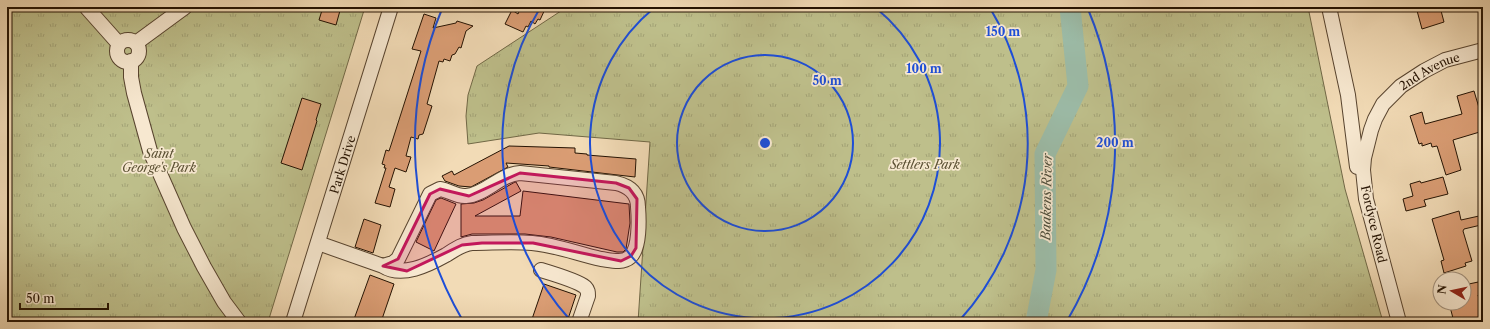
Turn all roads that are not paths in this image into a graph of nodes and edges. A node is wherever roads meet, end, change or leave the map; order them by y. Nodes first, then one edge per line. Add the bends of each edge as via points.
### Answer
1 (185, 7) edge
2 (392, 7) edge
3 (1329, 7) edge
4 (87, 8) dead end
5 (136, 43) junction
6 (119, 44) junction
7 (1483, 50) edge
8 (131, 61) junction
9 (1383, 104) joint
10 (1364, 164) junction
11 (318, 243) junction
12 (384, 266) junction
13 (540, 270) dead end
14 (239, 322) edge
15 (293, 322) edge
16 (579, 322) edge
17 (1399, 322) edge

1 - 5 street
2 - 11 street, Park Drive
3 - 10 street via 1348,95 1357,167
4 - 6 street
5 - 6 street via 125,40
5 - 8 street via 139,53
6 - 8 street via 118,55 124,61
7 - 9 street, 2nd Avenue via 1445,60 1424,70 1401,86
8 - 14 street via 134,93 150,151 204,267
9 - 10 street, Fordyce Road via 1373,124
10 - 17 street, Fordyce Road via 1363,182 1366,199
11 - 12 street
11 - 15 street, Park Drive
12 - 12 street via 398,259 430,194 440,189 469,196 510,175 520,173 616,183 629,188 638,199 636,248 631,256 621,261 595,258 533,243 507,242 466,244 407,271 392,271
13 - 16 street via 586,288 588,296

